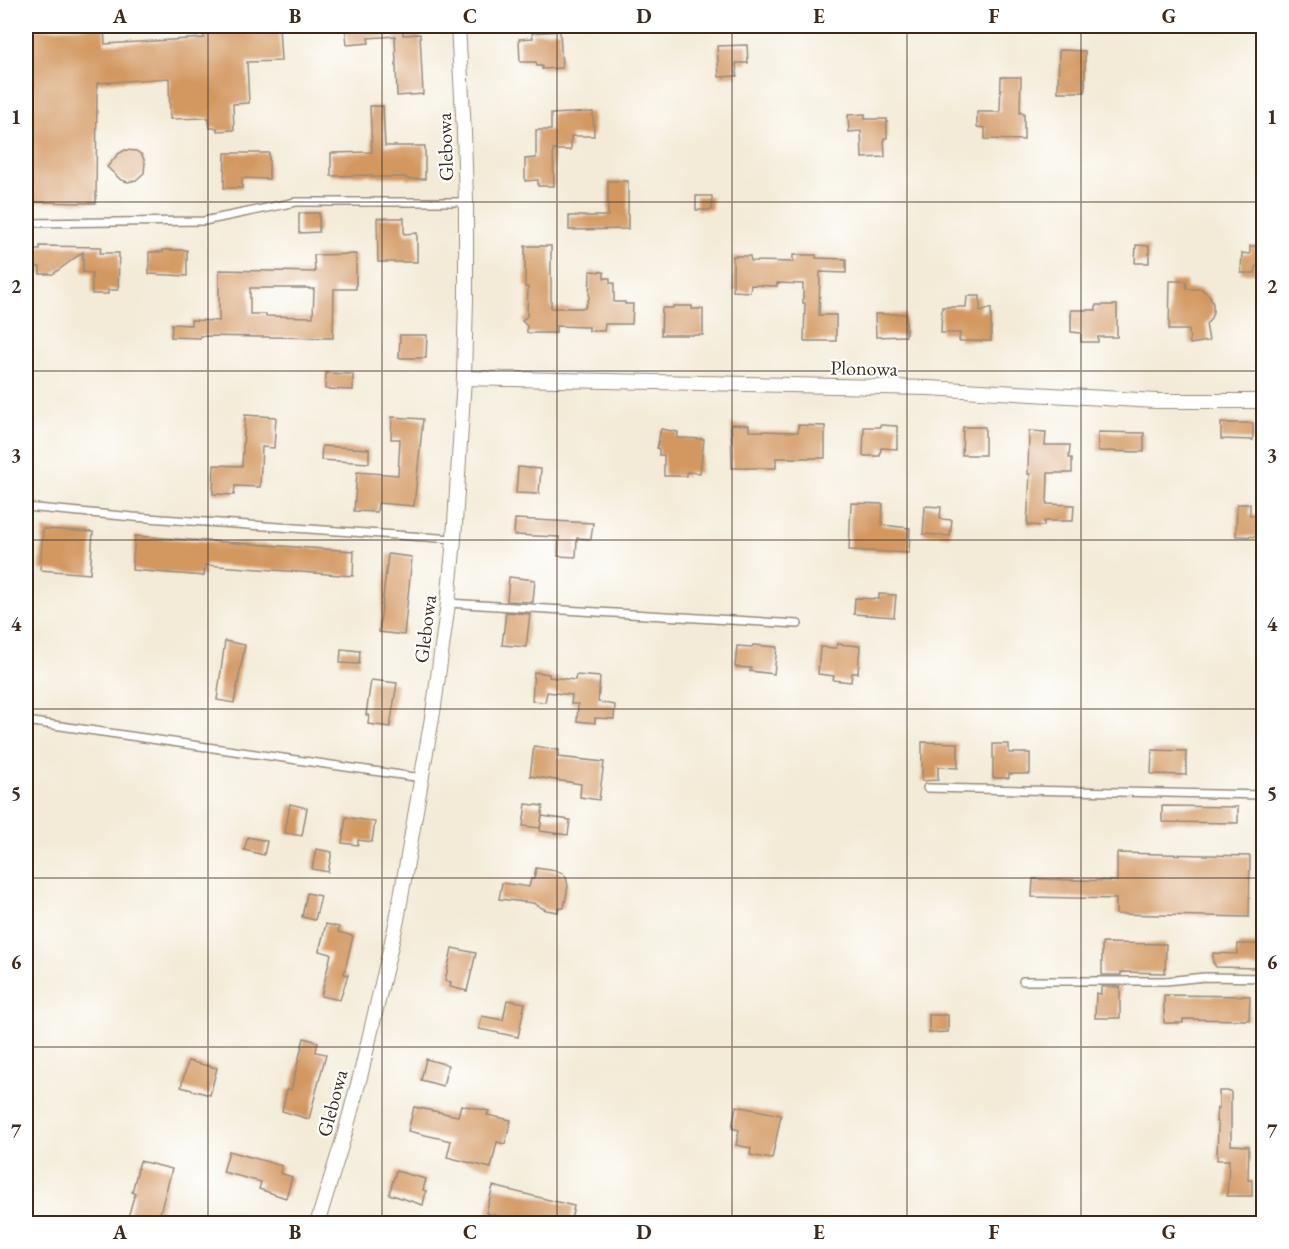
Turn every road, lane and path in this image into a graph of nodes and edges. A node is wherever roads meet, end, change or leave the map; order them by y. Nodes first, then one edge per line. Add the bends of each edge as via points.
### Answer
1 (458, 26) edge
2 (466, 202) junction
3 (26, 223) edge
4 (464, 378) junction
5 (1263, 401) edge
6 (26, 507) edge
7 (454, 539) junction
8 (448, 603) junction
9 (798, 624) dead end
10 (26, 721) edge
11 (422, 777) junction
12 (927, 788) dead end
13 (1263, 795) edge
14 (1263, 978) edge
15 (1023, 981) dead end
16 (317, 1224) edge

1 - 2 street, Glebowa
2 - 3 lane via 296,202 204,221
2 - 4 street, Glebowa
4 - 5 street, Plonowa via 928,388 1156,401
4 - 7 street, Glebowa
6 - 7 lane
7 - 8 street, Glebowa
8 - 9 lane
8 - 11 street, Glebowa
10 - 11 lane
11 - 16 street, Glebowa via 397,920 371,1033
12 - 13 lane
14 - 15 lane

